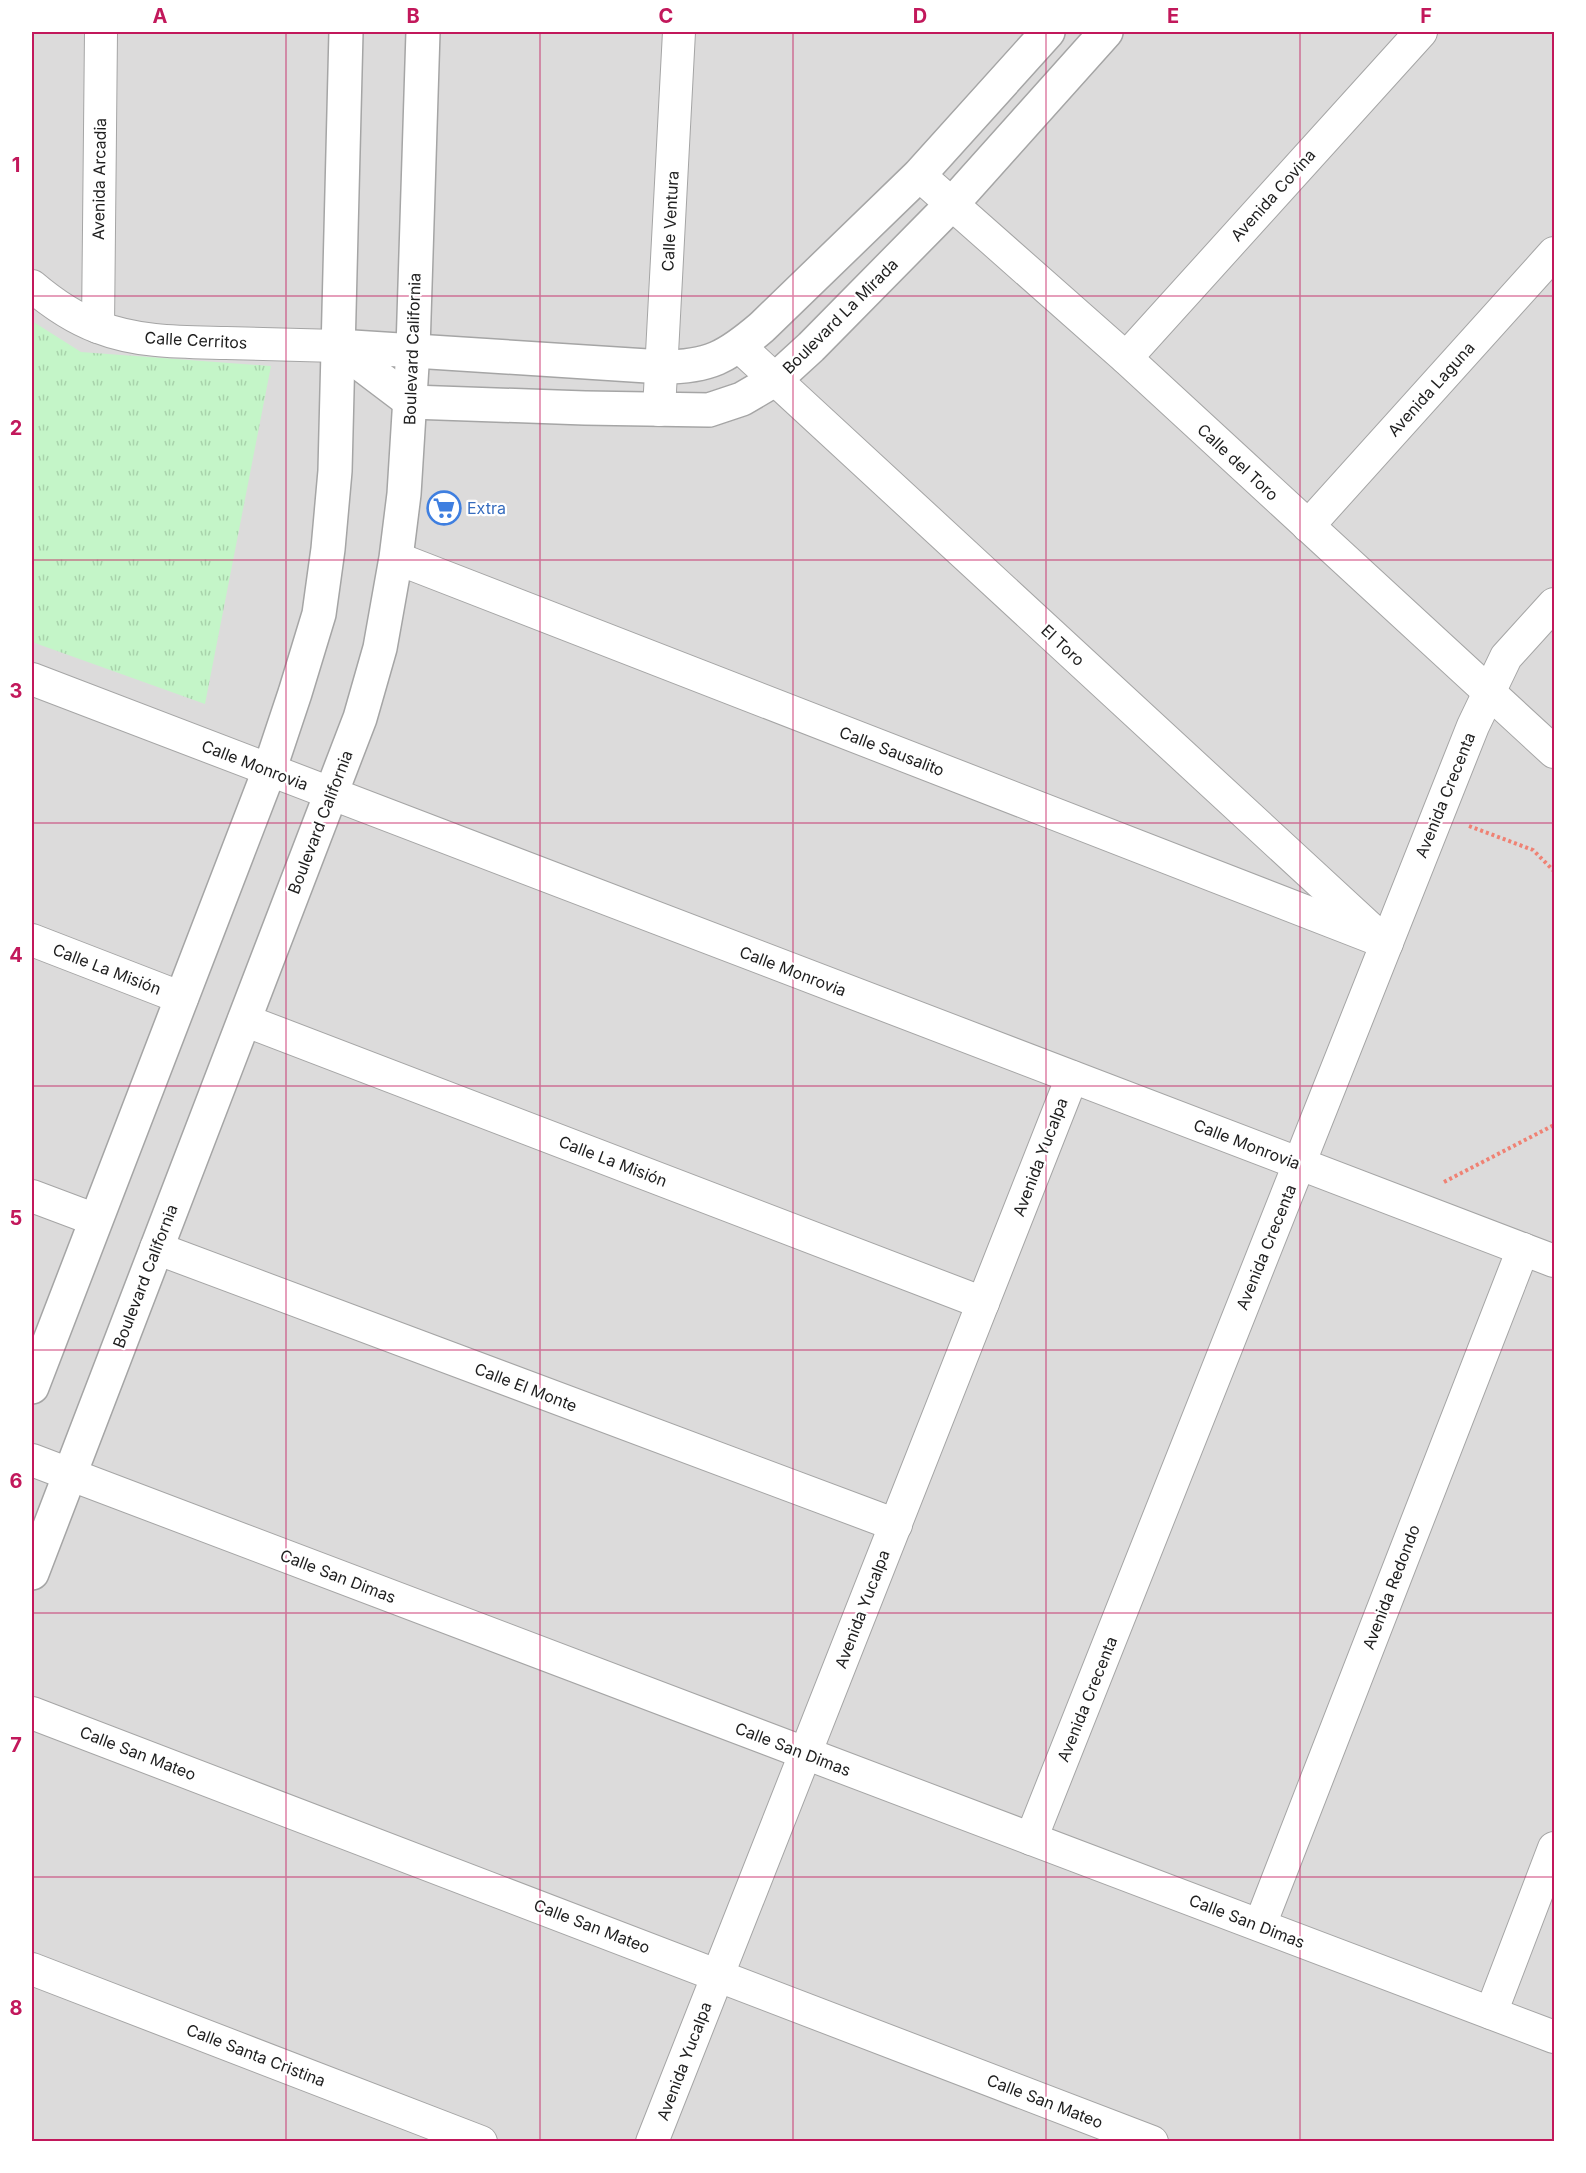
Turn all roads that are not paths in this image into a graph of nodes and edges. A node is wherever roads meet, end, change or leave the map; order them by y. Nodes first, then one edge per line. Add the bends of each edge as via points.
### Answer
1 (101, 32) edge
2 (346, 32) edge
3 (423, 32) edge
4 (679, 32) edge
5 (1048, 32) edge
6 (1106, 32) edge
7 (1421, 32) edge
8 (919, 175) junction
9 (952, 204) junction
10 (1554, 253) edge
11 (32, 286) edge
12 (98, 327) junction
13 (337, 346) junction
14 (740, 347) junction
15 (413, 350) junction
16 (1126, 358) junction
17 (663, 367) junction
18 (776, 379) junction
19 (411, 402) junction
20 (659, 410) junction
21 (1308, 526) junction
22 (396, 558) junction
23 (1554, 604) edge
24 (32, 679) edge
25 (1488, 691) junction
26 (1554, 752) edge
27 (269, 771) junction
28 (331, 794) junction
29 (32, 940) edge
30 (1387, 943) junction
31 (182, 998) junction
32 (244, 1020) junction
33 (1072, 1077) junction
34 (1299, 1164) junction
35 (32, 1196) edge
36 (96, 1220) junction
37 (156, 1248) junction
38 (1523, 1249) junction
39 (1554, 1261) edge
40 (983, 1303) junction
41 (32, 1387) edge
42 (32, 1460) edge
43 (69, 1474) junction
44 (896, 1525) junction
45 (32, 1573) edge
46 (32, 1713) edge
47 (806, 1754) junction
48 (1031, 1839) junction
49 (1554, 1848) edge
50 (1260, 1925) junction
51 (32, 1969) edge
52 (718, 1975) junction
53 (1491, 2013) junction
54 (1554, 2037) edge
55 (481, 2142) edge
56 (652, 2142) edge
57 (1152, 2142) edge

1 - 12 street, Avenida Arcadia
2 - 13 street
3 - 15 street, Boulevard California
4 - 17 street, Calle Ventura
5 - 8 street
6 - 9 street, Boulevard La Mirada
7 - 16 street, Avenida Covina
8 - 9 street, Calle del Toro
8 - 14 street
9 - 16 street, Calle del Toro
9 - 18 street, Boulevard La Mirada
10 - 21 street, Avenida Laguna
11 - 12 street, Calle Cerritos via 57,306
12 - 13 street, Calle Cerritos via 154,340
13 - 15 street, Calle Cerritos
13 - 19 street
13 - 27 street via 335,471 319,614
14 - 17 street via 716,360 690,367
14 - 18 street, El Toro
15 - 17 street
15 - 19 street, Boulevard California
16 - 21 street, Calle del Toro
17 - 20 street, Calle Ventura
18 - 20 street, Boulevard La Mirada via 742,399 709,410
18 - 30 street, El Toro
19 - 20 street, Boulevard La Mirada
19 - 22 street, Boulevard California
21 - 25 street, Calle del Toro
22 - 28 street, Boulevard California via 380,648 360,718
22 - 30 street, Calle Sausalito
23 - 25 street, Avenida Crecenta via 1506,657
24 - 27 street, Calle Monrovia
25 - 26 street, Calle del Toro
25 - 30 street, Avenida Crecenta
27 - 28 street, Calle Monrovia
27 - 31 street
28 - 32 street, Boulevard California
28 - 33 street, Calle Monrovia
29 - 31 street, Calle La Misión
30 - 34 street, Avenida Crecenta
31 - 36 street
32 - 37 street, Boulevard California
32 - 40 street, Calle La Misión
33 - 34 street, Calle Monrovia
33 - 40 street, Avenida Yucalpa
34 - 38 street, Calle Monrovia
34 - 48 street, Avenida Crecenta
35 - 36 street
36 - 41 street
37 - 43 street, Boulevard California
37 - 44 street, Calle El Monte
38 - 39 street, Calle Monrovia
38 - 50 street, Avenida Redondo
40 - 44 street, Avenida Yucalpa
42 - 43 street, Calle San Dimas
43 - 45 street, Boulevard California
43 - 47 street, Calle San Dimas
44 - 47 street, Avenida Yucalpa
46 - 52 street, Calle San Mateo
47 - 48 street, Calle San Dimas
47 - 52 street, Avenida Yucalpa
48 - 50 street, Calle San Dimas
49 - 53 street
50 - 53 street, Calle San Dimas
51 - 55 street, Calle Santa Cristina
52 - 56 street, Avenida Yucalpa
52 - 57 street, Calle San Mateo
53 - 54 street, Calle San Dimas

